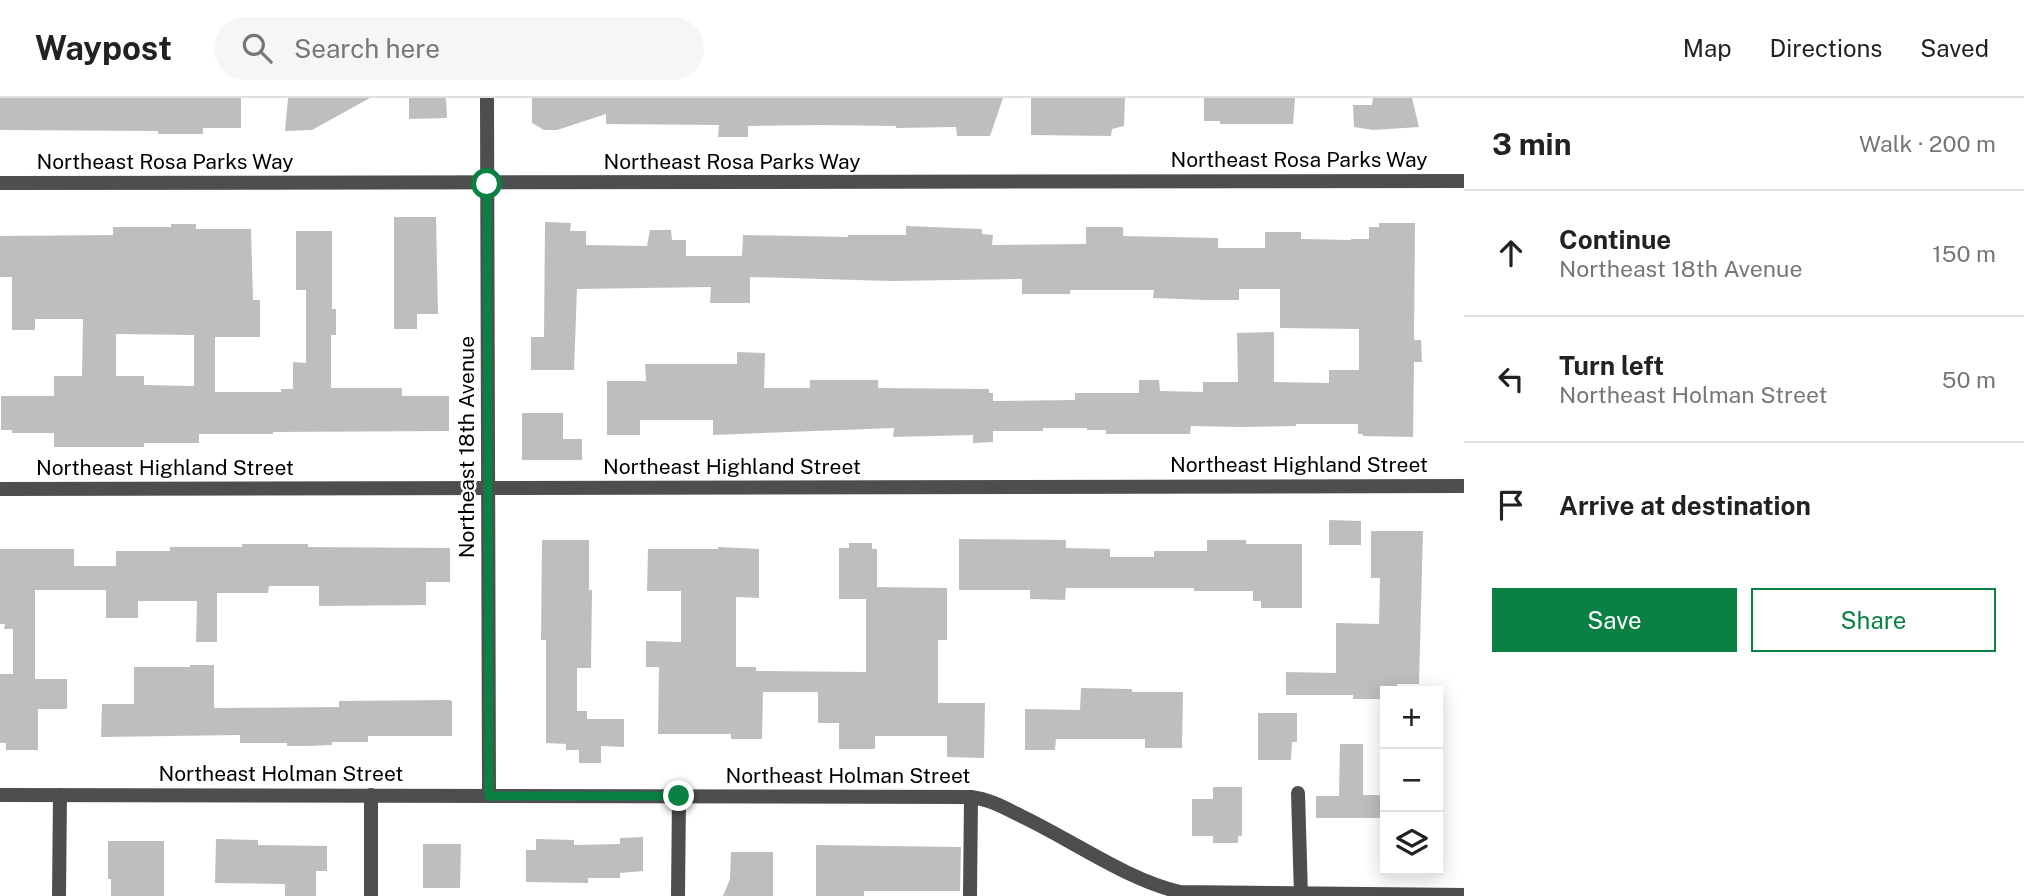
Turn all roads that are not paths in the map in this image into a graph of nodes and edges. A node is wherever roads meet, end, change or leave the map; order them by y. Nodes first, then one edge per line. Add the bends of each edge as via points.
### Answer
1 (487, 98) edge
2 (1464, 181) edge
3 (0, 183) edge
4 (487, 184) junction
5 (1464, 486) edge
6 (488, 488) junction
7 (0, 489) edge
8 (1298, 793) dead end
9 (0, 795) edge
10 (60, 795) junction
11 (371, 795) junction
12 (489, 796) junction
13 (679, 796) junction
14 (971, 797) junction
15 (1149, 890) edge
16 (1301, 895) edge
17 (1464, 895) edge
18 (59, 896) edge
19 (371, 896) edge
20 (678, 896) edge
21 (970, 896) edge

1 - 4 street, Northeast 18th Avenue
2 - 4 street, Northeast Rosa Parks Way
3 - 4 street, Northeast Rosa Parks Way
4 - 6 street, Northeast 18th Avenue
5 - 6 street, Northeast Highland Street
6 - 7 street, Northeast Highland Street
6 - 12 street, Northeast 18th Avenue
8 - 16 street
9 - 10 street, Northeast Holman Street
10 - 11 street, Northeast Holman Street
10 - 18 street
11 - 12 street, Northeast Holman Street
11 - 19 street
12 - 13 street, Northeast Holman Street
13 - 14 street, Northeast Holman Street
13 - 20 street
14 - 15 street, Northeast Holman Street via 984,798 1034,822
14 - 21 street
15 - 16 street, Northeast Holman Street
16 - 17 street, Northeast Holman Street

